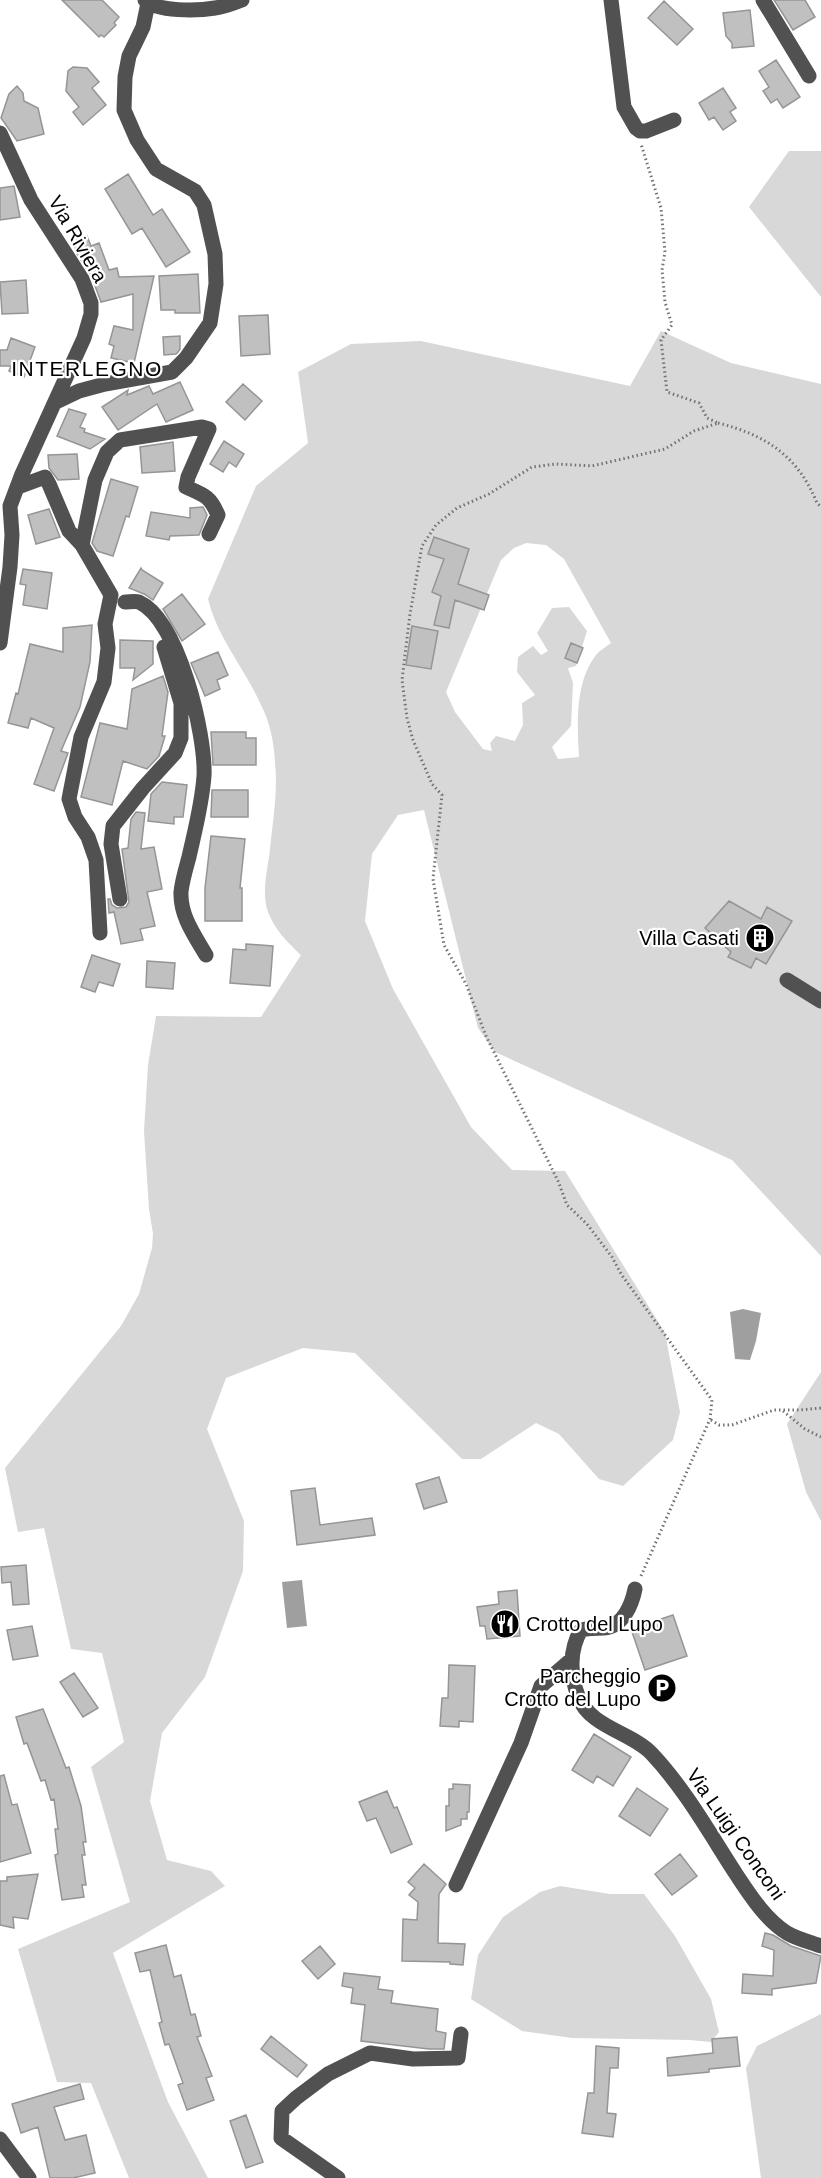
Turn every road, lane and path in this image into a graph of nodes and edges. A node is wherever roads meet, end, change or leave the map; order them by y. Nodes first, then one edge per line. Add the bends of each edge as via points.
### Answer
1 (242, 0) edge
2 (611, 0) edge
3 (763, 0) edge
4 (147, 2) edge
5 (809, 76) dead end
6 (674, 120) dead end
7 (636, 128) junction
8 (0, 133) edge
9 (57, 402) junction
10 (718, 423) junction
11 (18, 488) junction
12 (821, 507) edge
13 (209, 534) dead end
14 (82, 545) junction
15 (111, 595) junction
16 (125, 602) junction
17 (0, 643) edge
18 (120, 899) dead end
19 (100, 933) dead end
20 (206, 955) dead end
21 (787, 980) dead end
22 (821, 1001) edge
23 (821, 1408) edge
24 (782, 1410) junction
25 (710, 1419) junction
26 (821, 1437) edge
27 (635, 1589) joint
28 (571, 1660) junction
29 (456, 1885) dead end
30 (821, 1946) edge
31 (460, 2034) dead end
32 (0, 2139) edge
33 (29, 2178) edge
34 (338, 2178) edge

1 - 4 street via 216,8 172,9
2 - 7 street via 624,107
3 - 5 street
4 - 9 street via 143,27 129,56 124,110 156,169 195,191 204,205 215,254 216,284 210,323 172,372 105,384
6 - 7 street via 646,131
7 - 10 path via 661,208 665,302 672,324 661,340 667,392 699,403 707,418
8 - 9 street, Via Riviera via 31,200 82,279 91,303 84,338
9 - 11 street, Via Riviera
10 - 12 path via 771,443 803,474
10 - 25 path via 665,449 592,466 532,466 436,525 422,546 402,680 413,740 432,784 442,795 432,879 444,945 466,984 486,1036 567,1205 612,1257 712,1400
11 - 14 street via 45,477 69,531
11 - 17 street, Via Riviera via 10,506 10,567
13 - 14 street via 218,515 214,506 209,498 186,487 209,429 202,427 120,440 107,452 95,480
14 - 15 street
15 - 16 street
15 - 19 street via 105,624 108,648 104,682 81,737 69,799 96,860
16 - 18 street via 147,619 160,637 181,703 181,726 175,753 113,826 111,844
16 - 20 street via 138,602 168,633 201,731 201,806 181,892 187,922
21 - 22 street
23 - 24 path
24 - 25 path via 732,1425 719,1425
24 - 26 path
25 - 27 path
27 - 28 street via 632,1604 615,1624 580,1630
28 - 29 street via 541,1686 521,1743
28 - 30 street, Via Luigi Conconi via 578,1698 596,1720 647,1749 664,1767 769,1918 788,1933
31 - 34 street via 459,2058 413,2059 370,2053 328,2074 282,2111 281,2138
32 - 33 street

